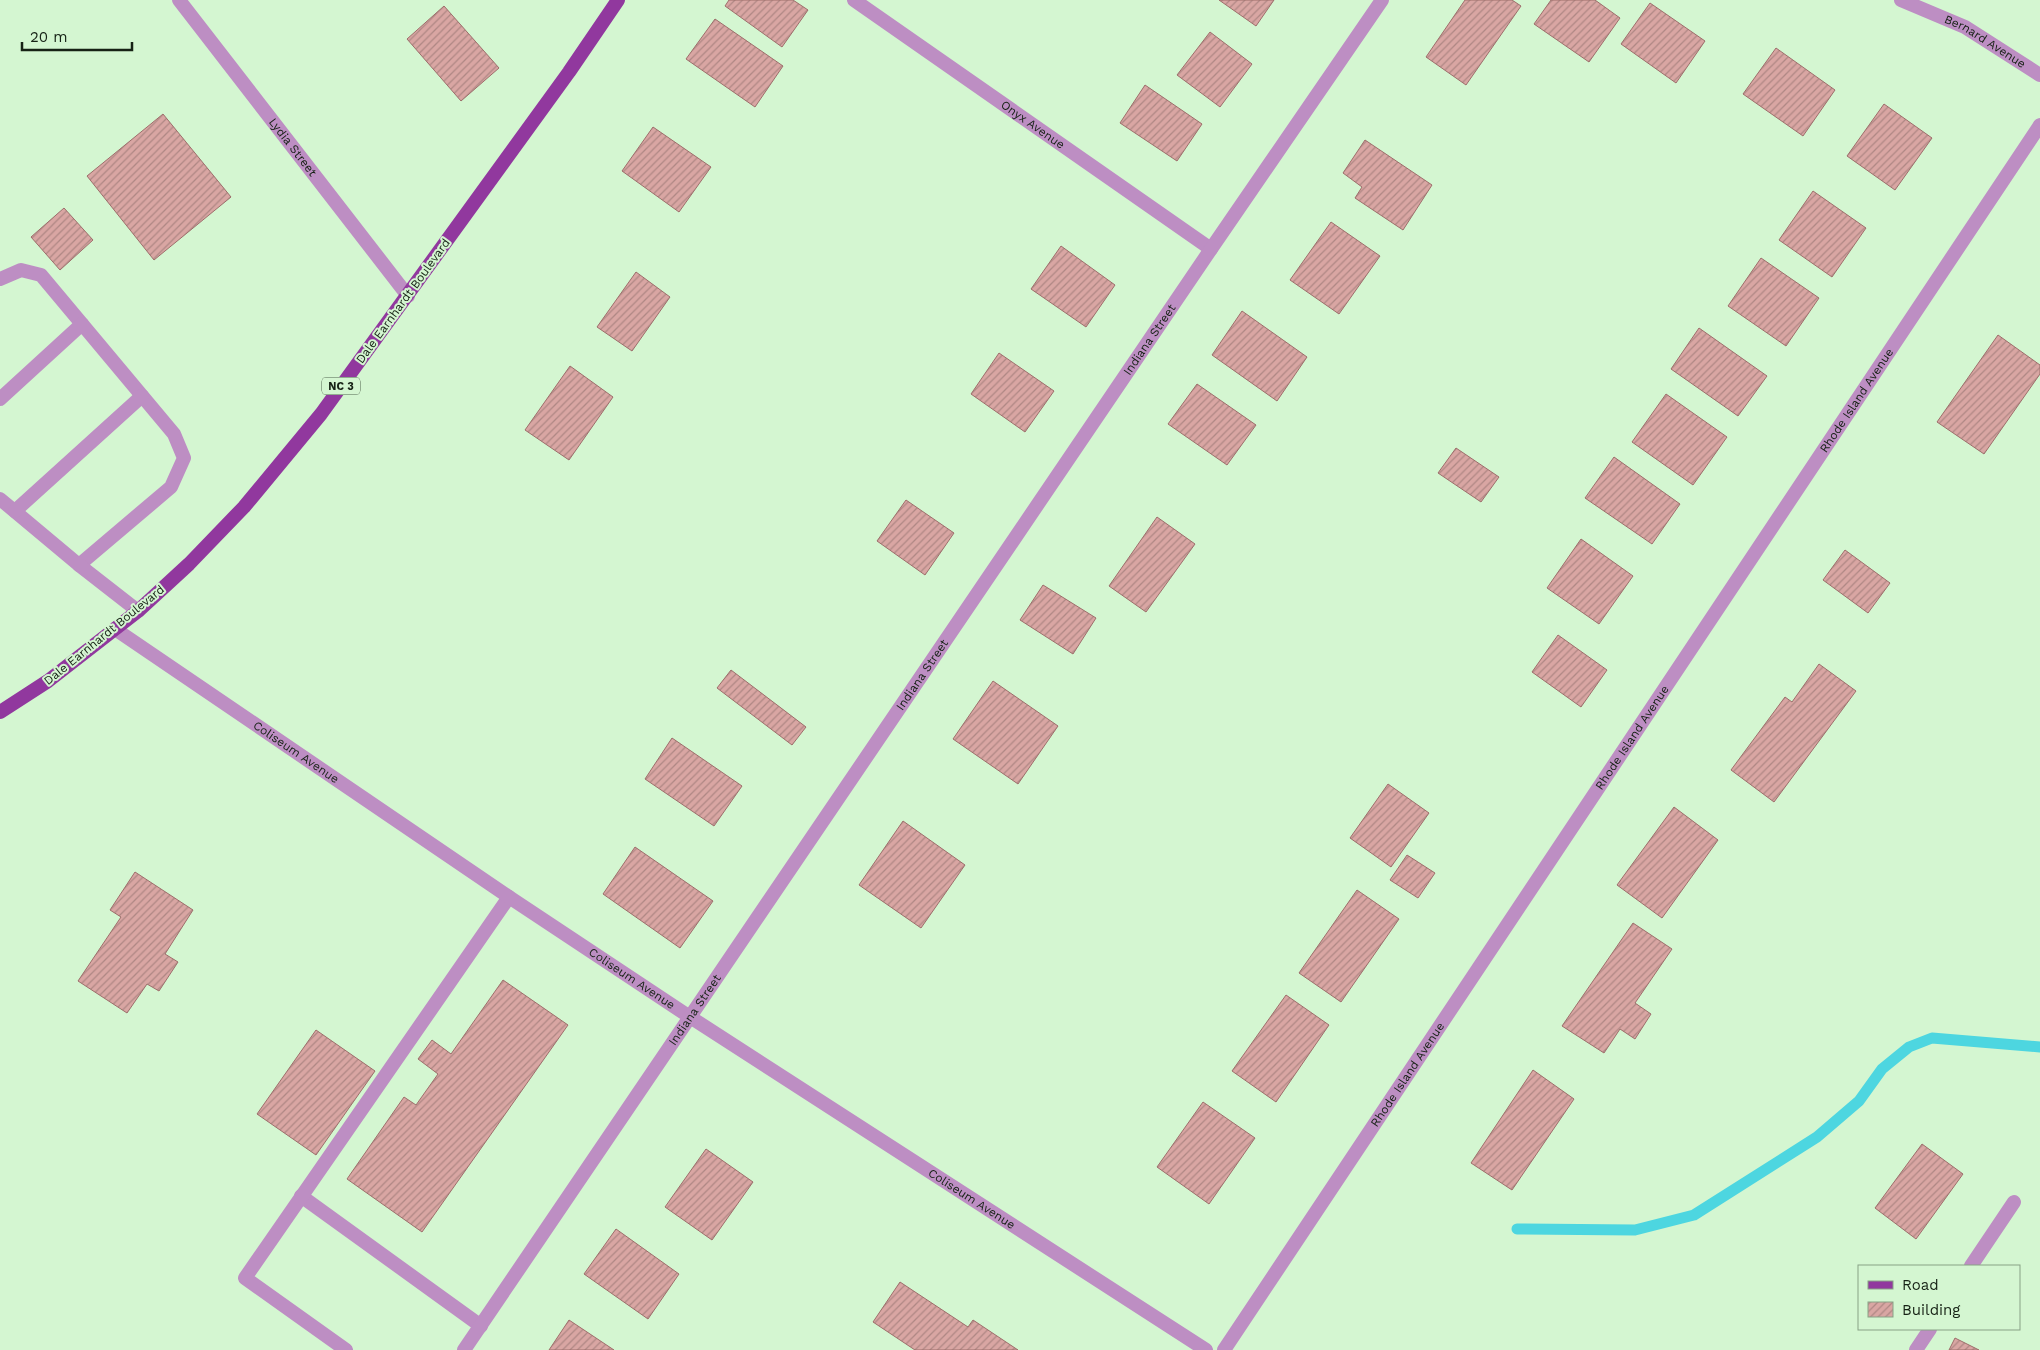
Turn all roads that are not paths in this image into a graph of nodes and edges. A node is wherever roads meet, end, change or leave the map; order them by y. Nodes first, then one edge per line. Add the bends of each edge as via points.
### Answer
1 (178, 0) edge
2 (618, 0) edge
3 (854, 0) edge
4 (1382, 0) edge
5 (1901, 0) edge
6 (2040, 75) edge
7 (2040, 125) edge
8 (1211, 249) junction
9 (0, 279) edge
10 (408, 296) junction
11 (82, 324) junction
12 (142, 396) junction
13 (0, 399) edge
14 (0, 498) edge
15 (15, 512) junction
16 (79, 565) junction
17 (138, 611) junction
18 (115, 629) junction
19 (0, 712) edge
20 (509, 896) junction
21 (690, 1017) junction
22 (301, 1196) junction
23 (2014, 1202) dead end
24 (1973, 1265) edge
25 (480, 1326) junction
26 (1929, 1330) edge
27 (346, 1350) edge
28 (464, 1350) edge
29 (1206, 1350) edge
30 (1224, 1350) edge
31 (1916, 1350) edge

1 - 10 street, Lydia Street
2 - 10 main road, Dale Earnhardt Boulevard / NC 3
3 - 8 street, Onyx Avenue
4 - 8 street, Indiana Street
5 - 6 street, Bernard Avenue via 1965,27
7 - 30 street, Rhode Island Avenue
8 - 21 street, Indiana Street
9 - 11 street via 20,270 41,275
10 - 17 main road, Dale Earnhardt Boulevard / NC 3 via 321,414 244,507
11 - 12 street
11 - 13 street
12 - 15 street
12 - 16 street via 174,434 184,458 171,487
14 - 15 street
15 - 16 street
16 - 17 street
17 - 18 main road, Dale Earnhardt Boulevard / NC 3
18 - 19 main road, Dale Earnhardt Boulevard / NC 3 via 48,681
18 - 20 street, Coliseum Avenue
20 - 21 street, Coliseum Avenue
20 - 22 street
21 - 25 street, Indiana Street
21 - 29 street, Coliseum Avenue
22 - 25 street
22 - 27 street via 245,1278
23 - 24 street
25 - 28 street, Indiana Street
26 - 31 street

